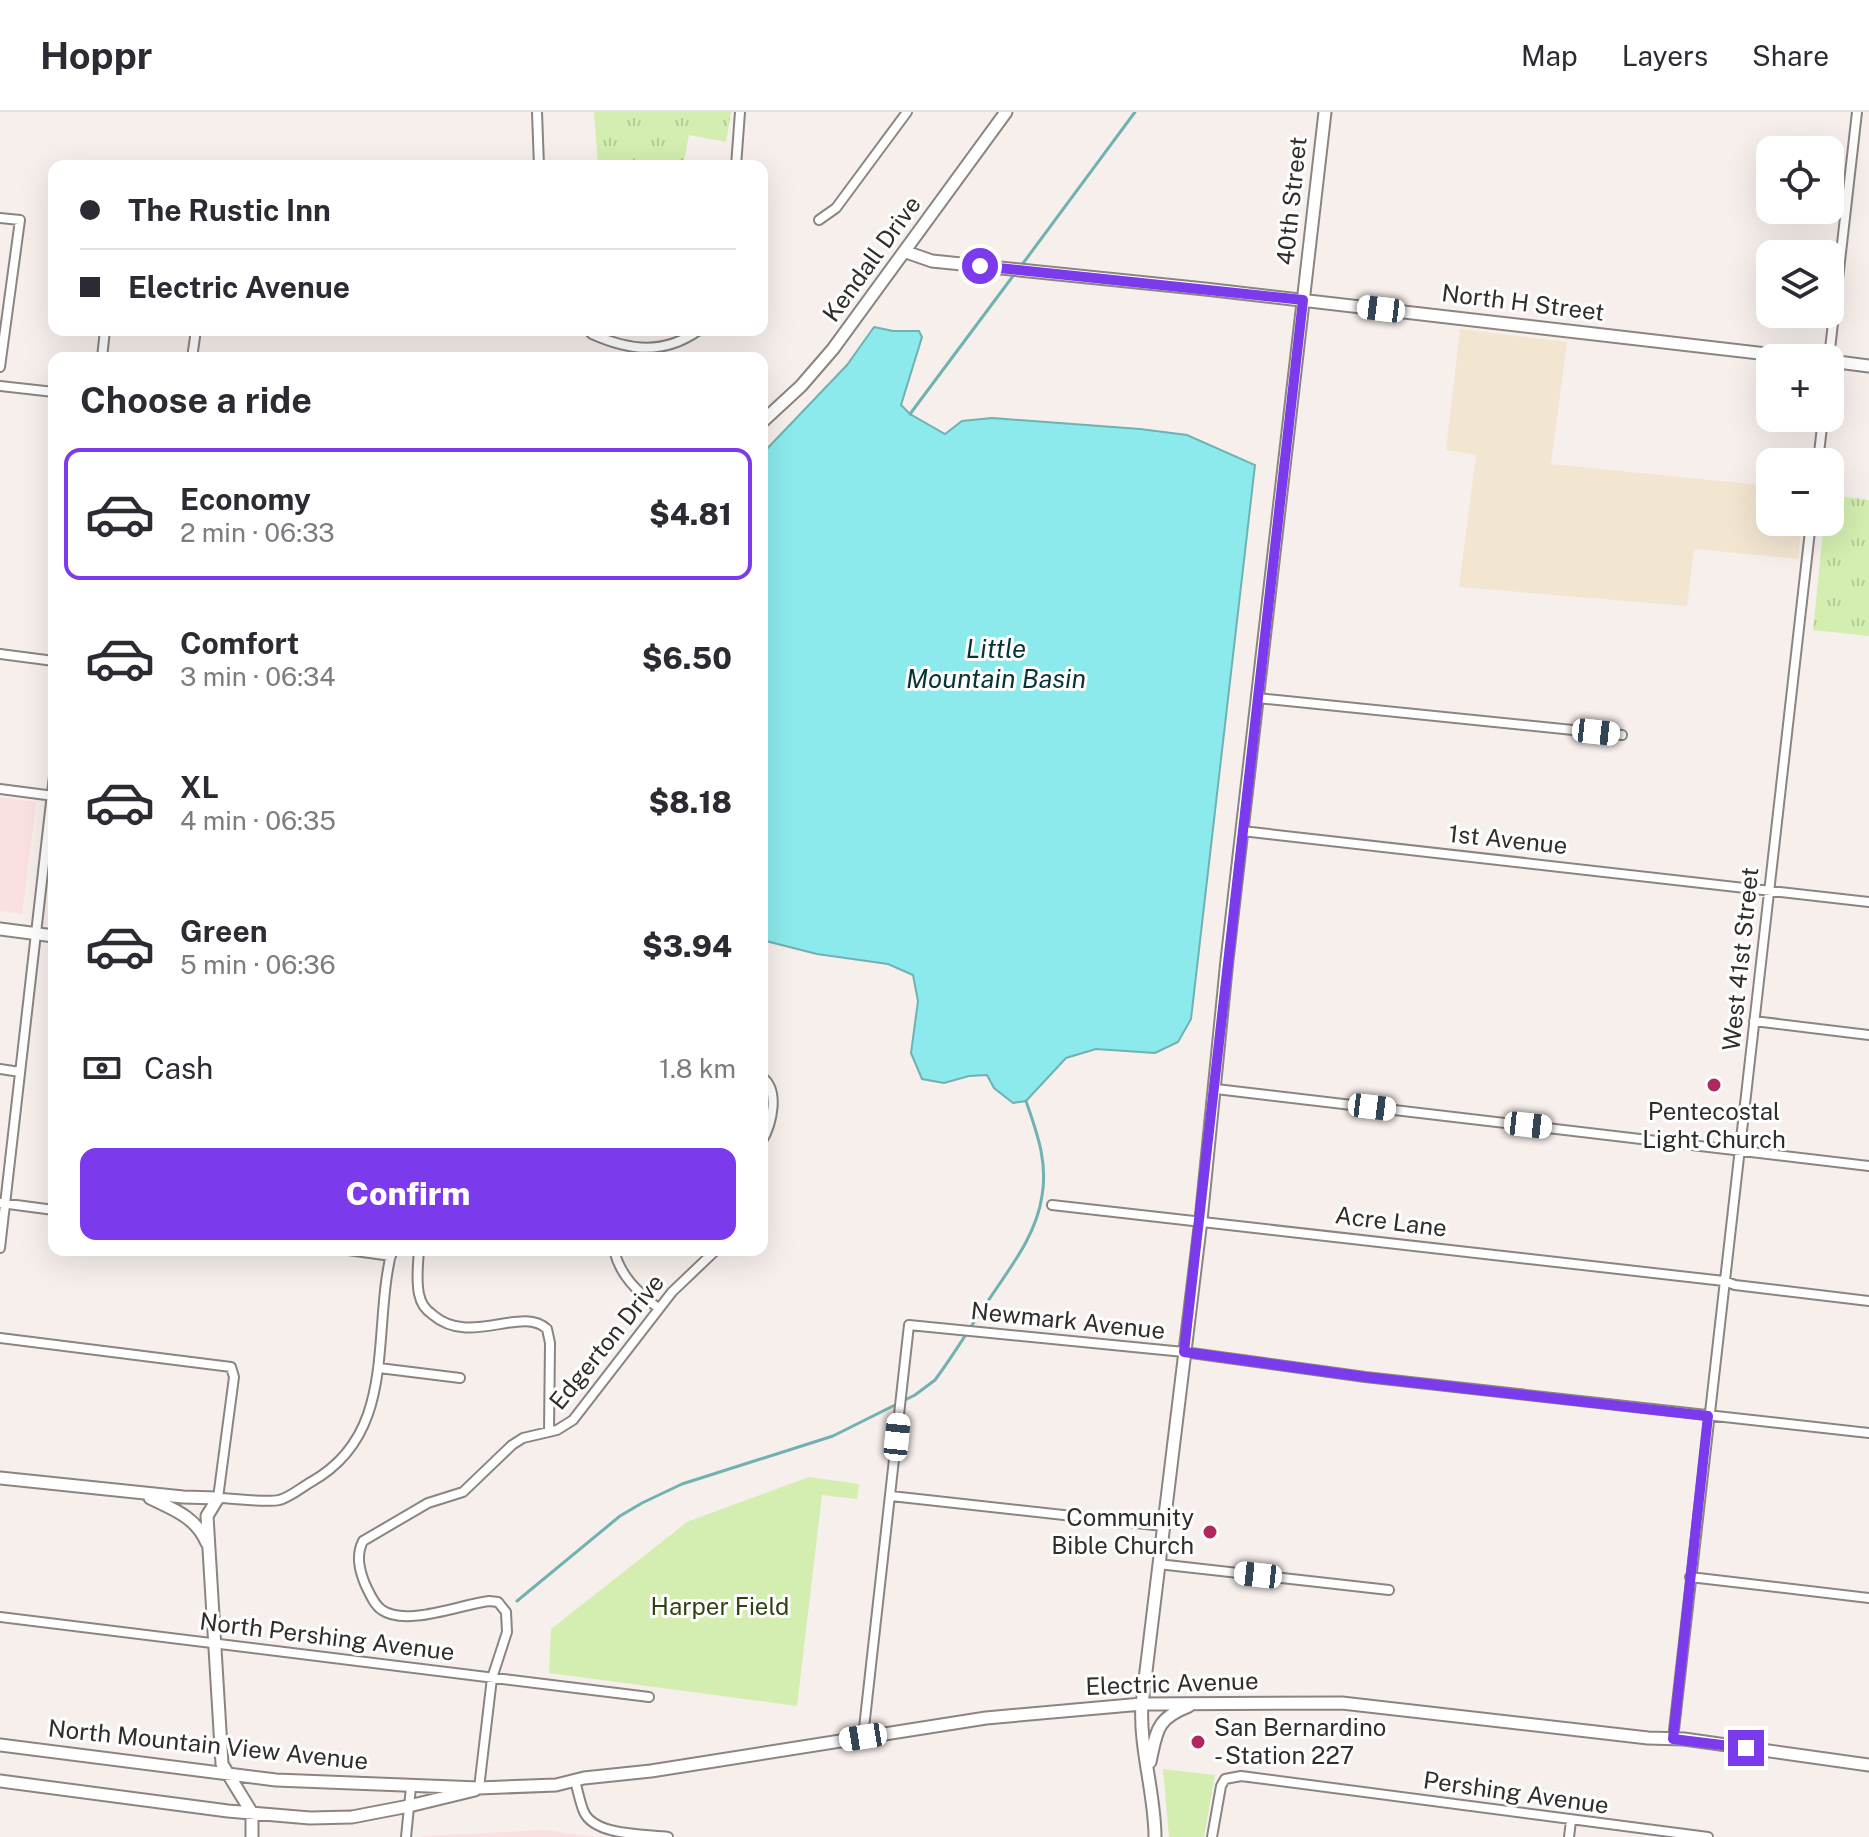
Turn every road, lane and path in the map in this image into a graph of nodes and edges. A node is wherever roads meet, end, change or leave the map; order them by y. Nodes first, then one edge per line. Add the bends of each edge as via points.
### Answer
1 (537, 112) edge
2 (740, 112) edge
3 (907, 112) edge
4 (1006, 112) edge
5 (1325, 112) edge
6 (1857, 112) edge
7 (539, 160) edge
8 (736, 160) edge
9 (0, 218) edge
10 (819, 220) dead end
11 (906, 252) junction
12 (1303, 300) junction
13 (597, 336) edge
14 (689, 336) edge
15 (1832, 344) edge
16 (1756, 353) edge
17 (1844, 362) edge
18 (1869, 366) edge
19 (0, 367) edge
20 (0, 386) edge
21 (48, 391) edge
22 (768, 416) edge
23 (1809, 536) edge
24 (0, 654) edge
25 (48, 660) edge
26 (1257, 698) junction
27 (1622, 735) dead end
28 (0, 789) edge
29 (48, 795) edge
30 (1242, 831) junction
31 (48, 837) edge
32 (1769, 890) junction
33 (1869, 902) edge
34 (0, 929) edge
35 (36, 934) junction
36 (48, 935) edge
37 (1754, 1021) junction
38 (1869, 1035) edge
39 (0, 1069) edge
40 (20, 1072) junction
41 (768, 1083) edge
42 (1216, 1089) junction
43 (768, 1125) edge
44 (1741, 1150) junction
45 (1869, 1166) edge
46 (2, 1204) edge
47 (1052, 1205) dead end
48 (48, 1209) edge
49 (1201, 1220) junction
50 (0, 1248) edge
51 (392, 1256) edge
52 (419, 1256) edge
53 (616, 1256) edge
54 (710, 1256) edge
55 (1724, 1281) junction
56 (1869, 1301) edge
57 (658, 1308) junction
58 (0, 1338) edge
59 (1184, 1352) junction
60 (379, 1368) junction
61 (460, 1378) dead end
62 (1708, 1416) junction
63 (549, 1432) junction
64 (1869, 1433) edge
65 (0, 1478) edge
66 (139, 1493) junction
67 (891, 1496) junction
68 (218, 1498) junction
69 (1163, 1526) junction
70 (208, 1547) junction
71 (1158, 1564) junction
72 (1690, 1577) junction
73 (1389, 1590) dead end
74 (1869, 1598) edge
75 (0, 1617) edge
76 (214, 1643) junction
77 (492, 1678) junction
78 (649, 1697) dead end
79 (1197, 1703) junction
80 (1142, 1704) junction
81 (863, 1737) junction
82 (1673, 1739) junction
83 (0, 1745) edge
84 (1869, 1765) edge
85 (1148, 1768) junction
86 (228, 1774) junction
87 (0, 1781) edge
88 (575, 1781) junction
89 (411, 1787) junction
90 (479, 1788) junction
91 (409, 1806) junction
92 (252, 1813) junction
93 (1571, 1821) junction
94 (252, 1837) edge
95 (406, 1837) edge
96 (668, 1837) edge
97 (1155, 1837) edge
98 (1212, 1837) edge
99 (1569, 1837) edge
100 (1708, 1837) edge

1 - 7 street
2 - 8 street
3 - 10 street via 836,208
4 - 11 street, Kendall Drive
5 - 12 street, 40th Street
6 - 15 street
9 - 19 street via 20,220
11 - 12 street, North H Street via 932,261
11 - 22 street, Kendall Drive via 816,371
12 - 16 street, North H Street
12 - 26 street, 40th Street
13 - 14 street via 628,348 652,349
17 - 18 street
20 - 21 street
23 - 32 street, West 41st Street
24 - 25 street
26 - 27 street
26 - 30 street, 40th Street
28 - 29 street
30 - 32 street, 1st Avenue
30 - 42 street, 40th Street
31 - 35 street
32 - 33 street, 1st Avenue
32 - 37 street, West 41st Street
34 - 35 street
35 - 36 street
35 - 40 street
37 - 38 street
37 - 44 street, West 41st Street
39 - 40 street
40 - 46 street
41 - 43 street
42 - 44 street
42 - 49 street, 40th Street
44 - 45 street
44 - 55 street, West 41st Street
46 - 48 street
46 - 50 street
47 - 49 street, Acre Lane
49 - 55 street, Acre Lane
49 - 59 street, 40th Street
51 - 60 street
52 - 63 street via 421,1300 441,1322 464,1329 535,1322 547,1329
53 - 57 street via 634,1288
54 - 57 street, Edgerton Drive
55 - 56 street, Acre Lane
55 - 62 street, West 41st Street
57 - 63 street, Edgerton Drive via 573,1420
58 - 68 street via 233,1370
59 - 62 street, Newmark Avenue
59 - 67 street, Newmark Avenue via 909,1325
59 - 69 street, 40th Street
60 - 61 street
60 - 68 street via 357,1443 320,1477 279,1500
62 - 64 street, Newmark Avenue
62 - 72 street, West 41st Street
63 - 77 street, Edgerton Drive via 523,1438 463,1492 428,1503 363,1541 359,1549 366,1584 384,1612 407,1615 498,1602 506,1612 507,1632
65 - 66 street
66 - 68 street
66 - 70 street via 182,1512 203,1532
67 - 69 street
67 - 81 street
68 - 70 street via 207,1516
69 - 71 street, 40th Street
70 - 76 street
71 - 73 street
71 - 80 street, 40th Street
72 - 74 street
72 - 82 street, West 41st Street
75 - 76 street, North Pershing Avenue
76 - 77 street, North Pershing Avenue
76 - 86 street via 222,1761
77 - 78 street, North Pershing Avenue
77 - 90 street, Edgerton Drive
79 - 80 street, Electric Avenue
79 - 82 street, Electric Avenue via 1342,1703
79 - 85 street via 1161,1721
80 - 81 street, Electric Avenue via 986,1718
80 - 85 street, 40th Street
81 - 88 street, Electric Avenue
82 - 84 street, Electric Avenue
83 - 86 street, North Mountain View Avenue
85 - 97 street, 40th Street
86 - 89 street, North Mountain View Avenue
86 - 92 street
87 - 92 street
88 - 90 street, Electric Avenue
88 - 96 street via 584,1812 601,1829
89 - 90 street, North Mountain View Avenue
89 - 91 street
90 - 91 street
91 - 92 street via 352,1817
91 - 95 street
92 - 94 street
93 - 98 street, Pershing Avenue via 1241,1776 1225,1779 1218,1793
93 - 99 street
93 - 100 street, Pershing Avenue

